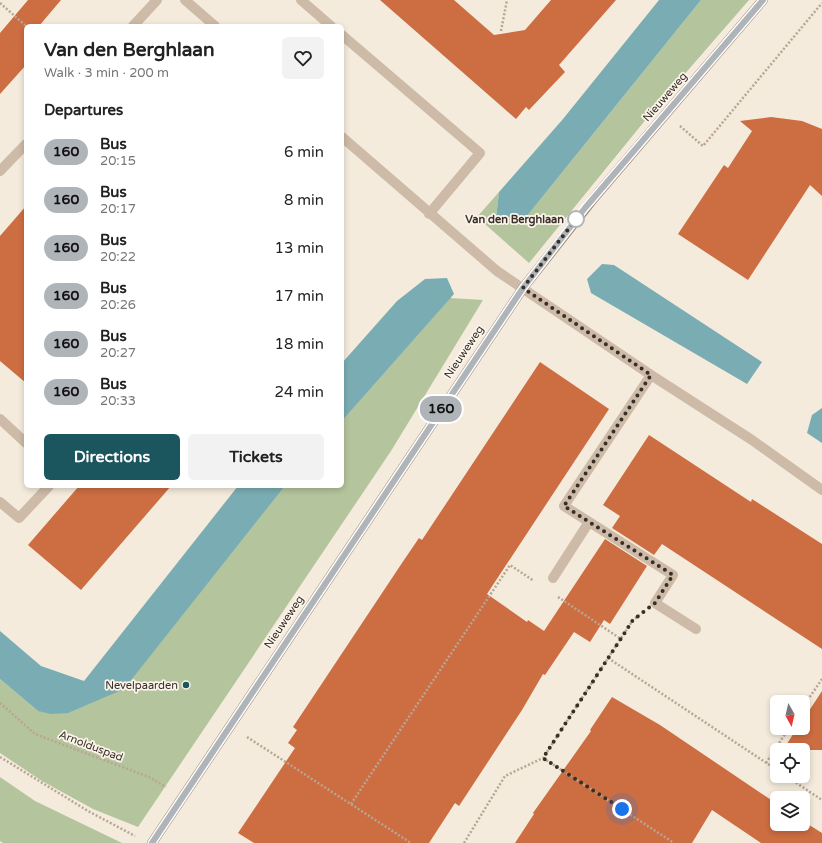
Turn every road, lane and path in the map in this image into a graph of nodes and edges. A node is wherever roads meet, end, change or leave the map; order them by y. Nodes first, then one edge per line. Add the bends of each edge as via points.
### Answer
1 (157, 0) edge
2 (185, 0) edge
3 (301, 0) edge
4 (507, 0) edge
5 (763, 0) edge
6 (0, 3) edge
7 (822, 3) edge
8 (24, 24) edge
9 (135, 24) edge
10 (213, 24) edge
11 (329, 24) edge
12 (501, 31) dead end
13 (344, 37) edge
14 (665, 114) junction
15 (344, 139) edge
16 (24, 146) edge
17 (0, 171) edge
18 (429, 214) junction
19 (523, 288) junction
20 (651, 375) junction
21 (0, 419) edge
22 (24, 441) edge
23 (47, 488) edge
24 (822, 490) edge
25 (0, 502) edge
26 (589, 522) junction
27 (552, 578) dead end
28 (539, 585) dead end
29 (551, 593) dead end
30 (655, 603) junction
31 (696, 629) dead end
32 (621, 638) junction
33 (608, 658) junction
34 (822, 679) edge
35 (810, 697) edge
36 (0, 703) edge
37 (230, 726) junction
38 (784, 735) edge
39 (0, 757) edge
40 (543, 758) junction
41 (766, 763) junction
42 (770, 766) edge
43 (796, 783) edge
44 (183, 797) junction
45 (822, 800) edge
46 (351, 804) junction
47 (136, 836) dead end
48 (152, 843) edge
49 (411, 843) edge
50 (464, 843) edge
51 (674, 843) edge

1 - 9 street
2 - 10 street
3 - 11 street
4 - 12 path
5 - 14 street, Nieuweweg
6 - 8 path
7 - 14 path via 703,146
13 - 18 street via 480,153
14 - 19 street, Nieuweweg via 576,218
15 - 18 street
16 - 17 street
18 - 19 street via 497,271
19 - 20 street
19 - 37 street, Nieuweweg
20 - 24 street via 752,440
20 - 26 street via 564,506
21 - 22 street
23 - 25 street via 19,518
26 - 27 street
26 - 30 street via 673,575
28 - 46 path via 510,565
29 - 32 path
30 - 31 street
30 - 32 path via 633,620
32 - 33 path
33 - 40 path
33 - 41 path
34 - 35 path
36 - 44 path, Arnolduspad via 35,734 149,777
37 - 44 street, Nieuweweg
37 - 46 path
38 - 41 path
39 - 47 path via 88,811
40 - 50 path via 505,776
40 - 51 path
41 - 42 path
43 - 45 path
44 - 48 street, Nieuweweg
46 - 49 path

